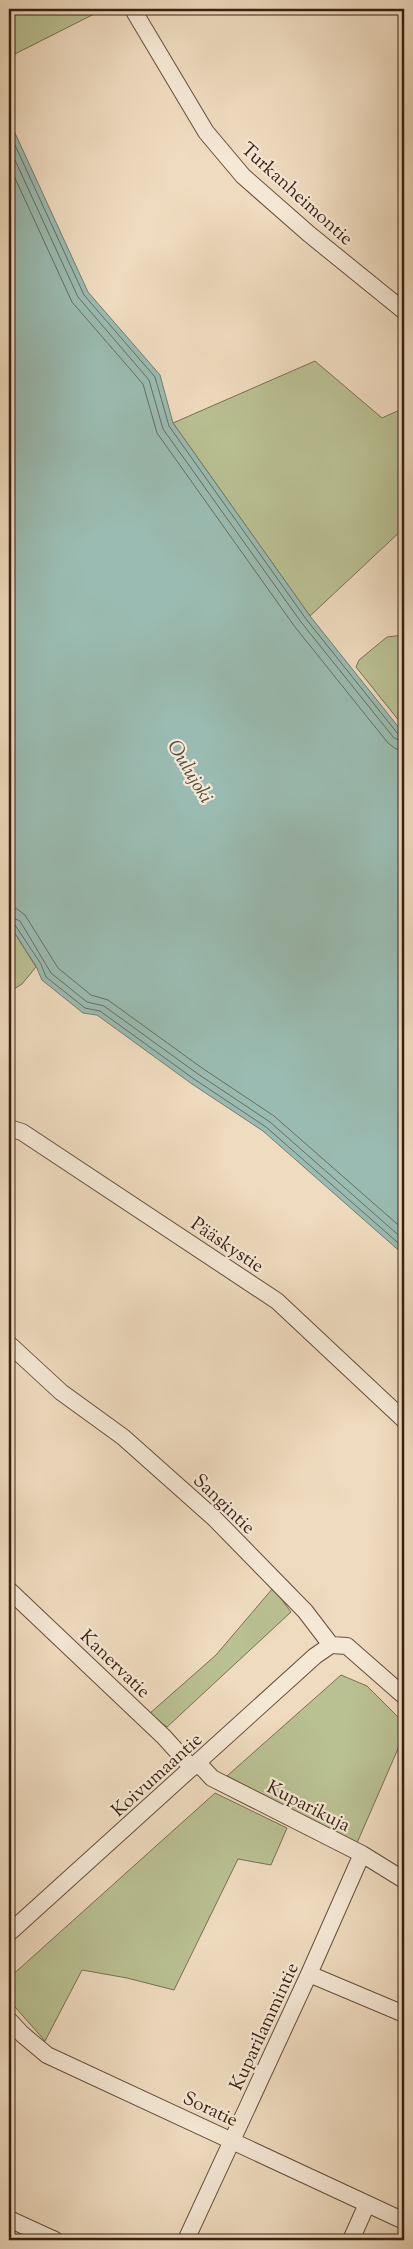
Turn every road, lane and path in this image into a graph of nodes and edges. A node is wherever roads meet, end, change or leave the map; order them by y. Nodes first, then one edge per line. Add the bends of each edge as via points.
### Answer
1 (134, 12) dead end
2 (404, 312) edge
3 (9, 1128) edge
4 (9, 1344) edge
5 (404, 1420) edge
6 (9, 1590) edge
7 (331, 1645) junction
8 (404, 1696) edge
9 (195, 1766) junction
10 (362, 1854) junction
11 (404, 1880) edge
12 (9, 1933) edge
13 (309, 1974) junction
14 (404, 2014) edge
15 (9, 2020) edge
16 (232, 2140) junction
17 (367, 2204) junction
18 (9, 2219) edge
19 (404, 2221) edge
20 (55, 2240) edge
21 (186, 2240) edge
22 (350, 2240) edge

1 - 2 street, Turkanheimontie via 206,132 244,176
3 - 5 street, Pääskystie via 46,1147 277,1301
4 - 7 street, Sangintie via 60,1392 124,1437 214,1518 305,1611
6 - 9 street, Kanervatie
7 - 8 street via 347,1646
7 - 9 street, Koivumaantie
9 - 10 street, Kuparikuja via 212,1778
9 - 12 street, Koivumaantie
10 - 11 street, Kuparikuja
10 - 13 street, Kuparilammintie
13 - 14 street
13 - 16 street, Kuparilammintie
15 - 16 street, Soratie via 47,2055
16 - 17 street, Soratie
16 - 21 street, Kuparilammintie
17 - 19 street, Soratie
17 - 22 street
18 - 20 street

